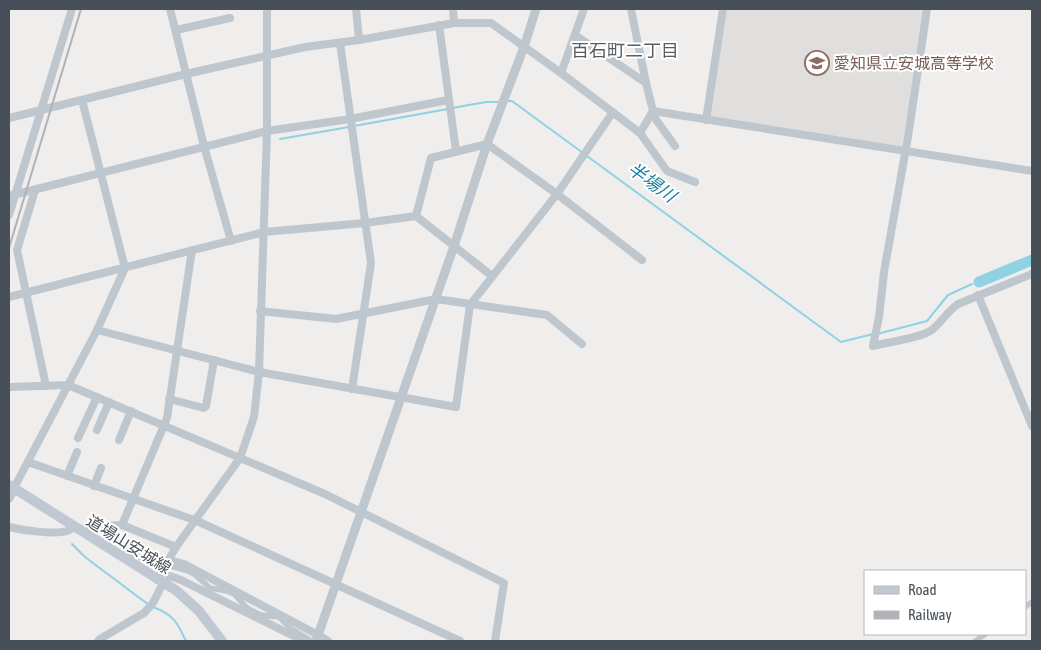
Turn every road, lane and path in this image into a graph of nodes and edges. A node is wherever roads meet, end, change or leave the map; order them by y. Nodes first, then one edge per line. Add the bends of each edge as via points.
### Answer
1 (72, 9) edge
2 (170, 9) edge
3 (267, 9) edge
4 (356, 9) edge
5 (453, 9) edge
6 (536, 9) edge
7 (584, 9) edge
8 (631, 9) edge
9 (723, 9) edge
10 (927, 9) edge
11 (230, 18) dead end
12 (454, 23) junction
13 (439, 25) junction
14 (176, 30) junction
15 (575, 35) junction
16 (359, 40) junction
17 (340, 43) junction
18 (524, 47) junction
19 (266, 55) junction
20 (561, 73) junction
21 (186, 74) junction
22 (646, 83) junction
23 (82, 100) junction
24 (448, 100) junction
25 (9, 109) edge
26 (41, 110) junction
27 (613, 112) junction
28 (653, 113) junction
29 (10, 118) edge
30 (350, 119) junction
31 (706, 120) junction
32 (267, 131) junction
33 (640, 133) junction
34 (486, 144) junction
35 (204, 146) junction
36 (675, 146) dead end
37 (456, 151) junction
38 (906, 151) junction
39 (1032, 171) edge
40 (100, 172) junction
41 (695, 182) dead end
42 (35, 190) junction
43 (557, 194) junction
44 (12, 195) edge
45 (9, 215) edge
46 (416, 216) junction
47 (365, 223) junction
48 (264, 232) junction
49 (231, 241) junction
50 (454, 246) junction
51 (192, 250) junction
52 (642, 260) dead end
53 (125, 268) junction
54 (1032, 274) edge
55 (492, 276) junction
56 (27, 292) junction
57 (978, 295) junction
58 (9, 297) edge
59 (436, 299) junction
60 (470, 305) junction
61 (260, 311) junction
62 (364, 314) junction
63 (97, 330) junction
64 (582, 344) dead end
65 (177, 350) junction
66 (214, 360) junction
67 (259, 372) junction
68 (68, 385) junction
69 (46, 386) junction
70 (9, 388) edge
71 (352, 389) junction
72 (402, 396) junction
73 (97, 397) junction
74 (169, 399) junction
75 (109, 402) junction
76 (131, 411) junction
77 (164, 426) junction
78 (1032, 426) edge
79 (97, 430) dead end
80 (78, 438) dead end
81 (119, 440) dead end
82 (76, 452) dead end
83 (240, 458) junction
84 (28, 462) junction
85 (100, 468) dead end
86 (67, 476) junction
87 (94, 486) junction
88 (12, 487) edge
89 (132, 499) junction
90 (9, 500) edge
91 (360, 510) junction
92 (197, 521) junction
93 (122, 525) junction
94 (9, 527) edge
95 (76, 529) junction
96 (176, 547) junction
97 (126, 553) dead end
98 (168, 562) junction
99 (161, 579) junction
100 (335, 585) junction
101 (315, 639) edge
102 (98, 641) edge
103 (222, 641) edge
104 (304, 641) edge
105 (328, 641) edge
106 (460, 641) edge
107 (495, 641) edge

1 - 26 street
2 - 14 street
3 - 19 street
4 - 16 street
5 - 12 street
6 - 18 street
7 - 15 street
8 - 22 street
9 - 31 street
10 - 38 street
11 - 14 street
12 - 13 street
12 - 18 street via 491,23
13 - 16 street
13 - 24 street
14 - 21 street
15 - 20 street
15 - 22 street
16 - 17 street
17 - 19 street
17 - 30 street
18 - 20 street
18 - 34 street
19 - 21 street
19 - 32 street
20 - 27 street
21 - 23 street
21 - 35 street
22 - 28 street
23 - 26 street
23 - 40 street
24 - 30 street
24 - 37 street
25 - 29 street
26 - 29 street
26 - 44 street
27 - 33 street
27 - 43 street
28 - 31 street
28 - 33 street
28 - 36 street
30 - 32 street
30 - 47 street
31 - 38 street
32 - 35 street
32 - 48 street
33 - 41 street via 667,171
34 - 37 street
34 - 43 street
34 - 50 street
35 - 40 street
35 - 49 street
37 - 46 street via 431,158
38 - 39 street
38 - 57 street via 873,346 924,334 933,329 950,309
40 - 42 street
40 - 53 street
42 - 44 street
42 - 56 street via 17,250
43 - 52 street
43 - 55 street
44 - 45 street
46 - 47 street
46 - 50 street
47 - 48 street
47 - 62 street via 371,263
48 - 49 street
48 - 61 street
49 - 51 street
50 - 55 street
50 - 59 street
51 - 53 street
51 - 65 street
53 - 56 street
53 - 63 street
54 - 57 street
55 - 60 street
56 - 58 street
56 - 69 street
57 - 78 street
59 - 60 street
59 - 62 street
59 - 72 street
60 - 64 street via 547,315
60 - 72 street via 456,407
61 - 62 street via 336,320
61 - 67 street
62 - 71 street
63 - 65 street
63 - 68 street
65 - 66 street
65 - 74 street
66 - 67 street
66 - 74 street via 204,408
67 - 71 street
67 - 83 street via 254,418
68 - 69 street
68 - 73 street
68 - 84 street
69 - 70 street
71 - 72 street
72 - 91 street
73 - 75 street
73 - 80 street
74 - 77 street
75 - 76 street
75 - 79 street
76 - 77 street
76 - 81 street
77 - 83 street
77 - 89 street
82 - 86 street
83 - 91 street
83 - 92 street
84 - 86 street
84 - 88 street
85 - 87 street
86 - 87 street
87 - 89 street
88 - 90 street
88 - 95 main road, 道場山安城線
89 - 92 street
89 - 93 street
91 - 100 street
91 - 107 street via 504,583
92 - 96 street
92 - 100 street
93 - 95 street
93 - 96 street
94 - 95 street via 58,532
95 - 99 main road, 道場山安城線
96 - 98 street
97 - 98 street
98 - 99 street
98 - 101 street via 184,564
99 - 102 street via 151,606
99 - 103 main road, 道場山安城線 via 188,599
99 - 104 street via 182,580
100 - 101 street
100 - 106 street
101 - 105 street

